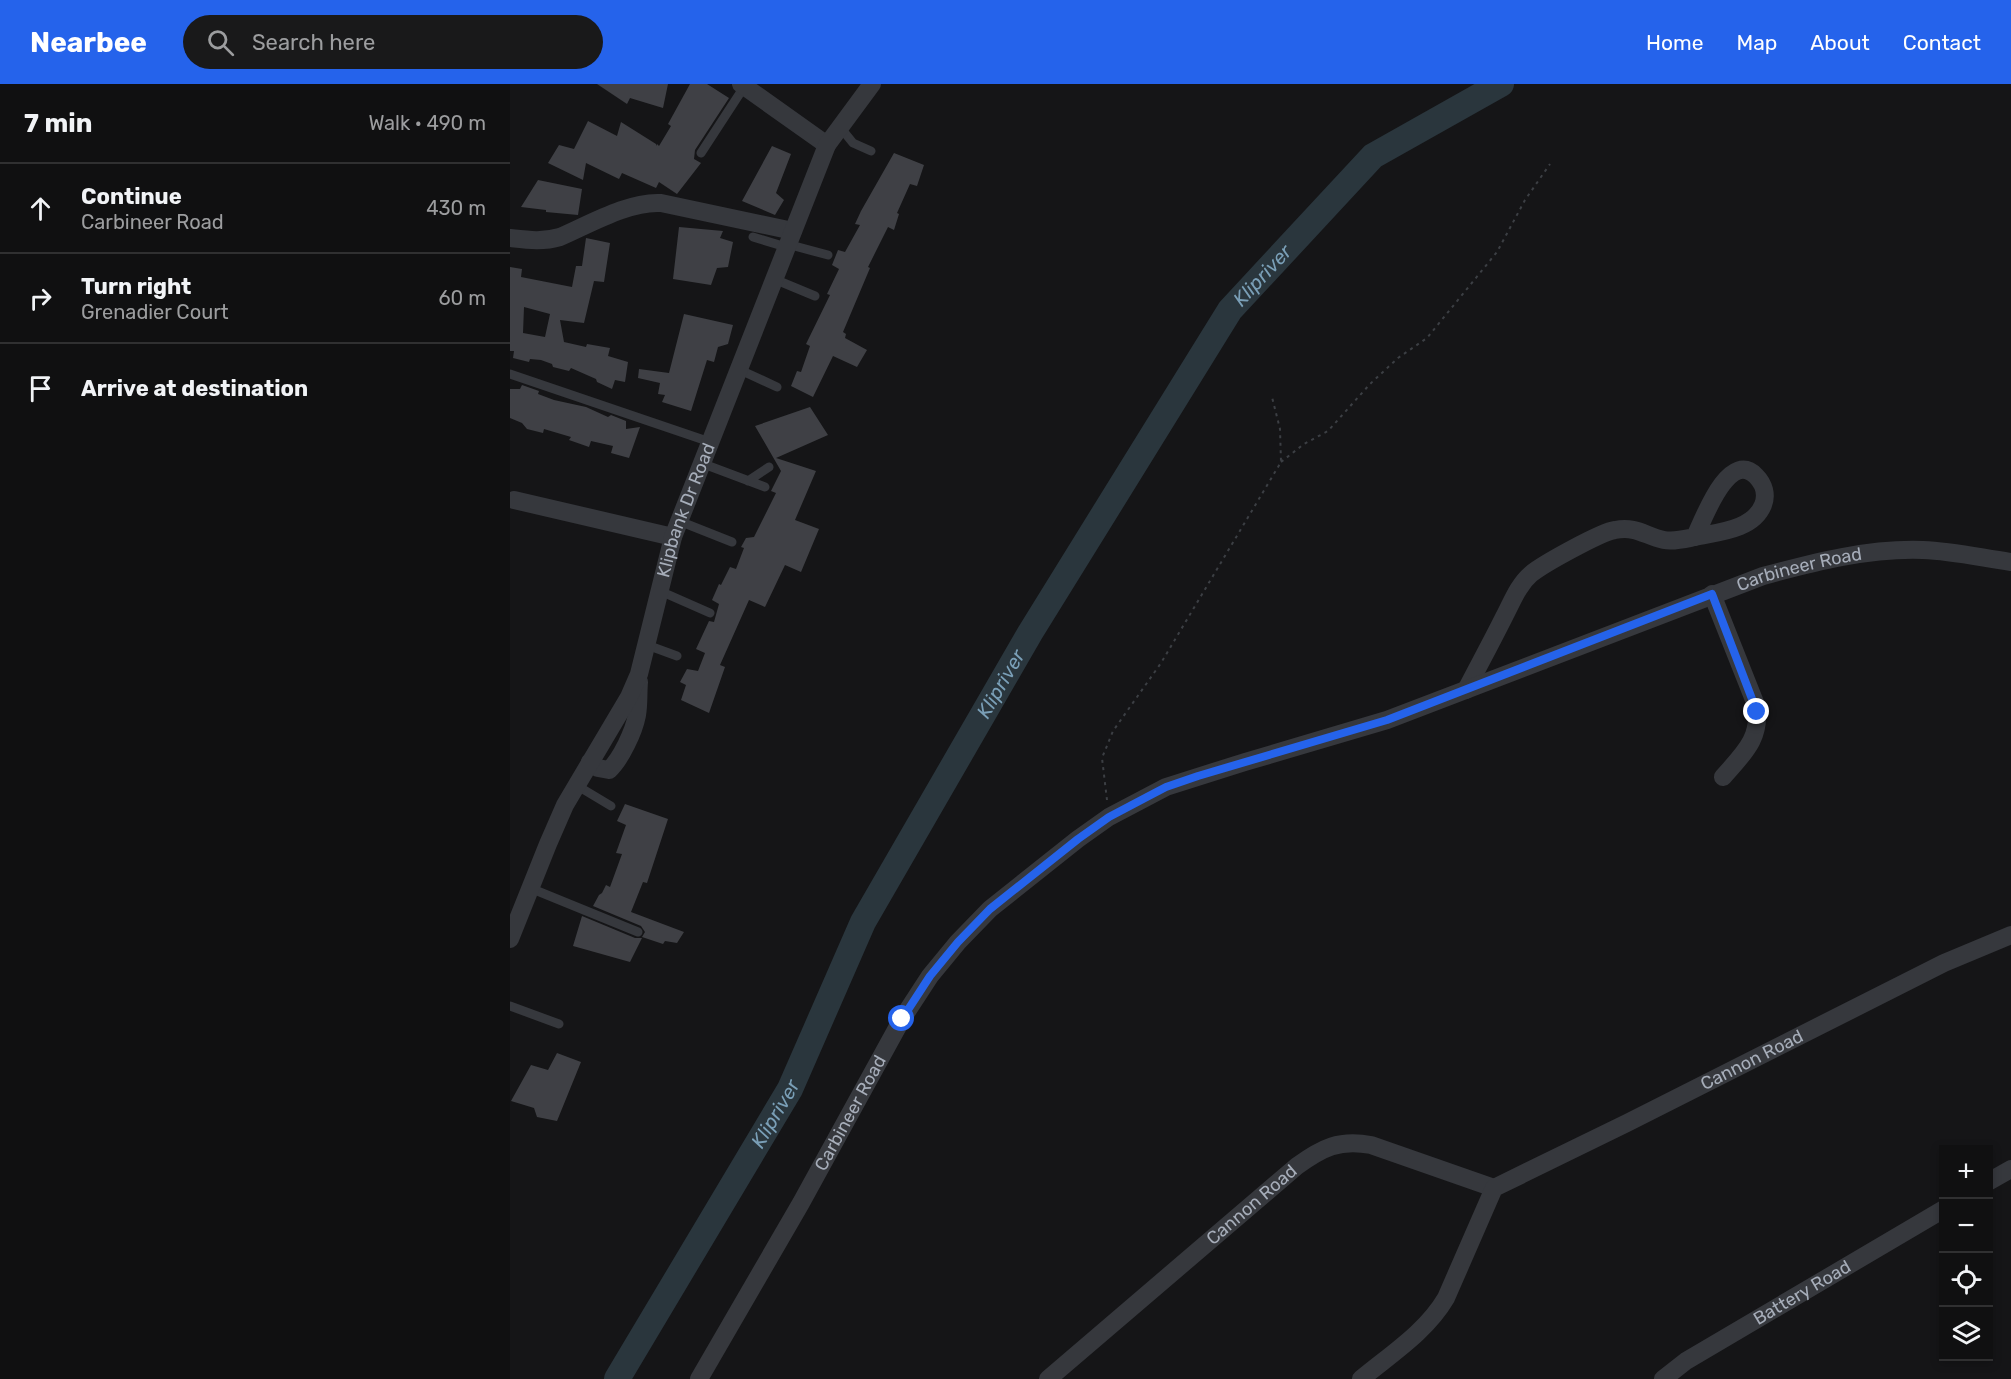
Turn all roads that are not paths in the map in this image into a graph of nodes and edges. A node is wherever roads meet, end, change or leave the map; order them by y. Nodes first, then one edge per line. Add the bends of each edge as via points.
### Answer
1 (872, 84) edge
2 (742, 85) edge
3 (840, 128) junction
4 (827, 145) junction
5 (871, 151) dead end
6 (701, 153) dead end
7 (753, 237) dead end
8 (510, 238) edge
9 (789, 241) junction
10 (828, 255) dead end
11 (774, 279) junction
12 (815, 296) dead end
13 (738, 369) junction
14 (510, 374) edge
15 (777, 387) dead end
16 (710, 442) junction
17 (701, 463) junction
18 (769, 467) dead end
19 (748, 481) junction
20 (765, 487) dead end
21 (514, 500) dead end
22 (676, 529) junction
23 (1695, 537) dead end
24 (732, 542) dead end
25 (2011, 562) edge
26 (660, 591) junction
27 (1712, 594) junction
28 (710, 613) dead end
29 (647, 645) junction
30 (677, 656) dead end
31 (1466, 690) junction
32 (1723, 777) dead end
33 (576, 785) junction
34 (611, 806) dead end
35 (530, 888) junction
36 (638, 932) dead end
37 (2011, 935) edge
38 (510, 939) edge
39 (510, 1006) edge
40 (559, 1024) dead end
41 (2011, 1169) edge
42 (1993, 1180) edge
43 (1494, 1188) junction
44 (1939, 1212) edge
45 (699, 1379) edge
46 (1048, 1379) edge
47 (1360, 1379) edge
48 (1663, 1379) edge

1 - 3 street, Klipbank Dr Road
2 - 4 street
2 - 6 lane
3 - 4 street, Klipbank Dr Road
3 - 5 lane via 853,143
4 - 9 street, Klipbank Dr Road
7 - 9 lane
8 - 9 street via 540,241 560,237 633,206 652,202
9 - 10 lane
9 - 11 street, Klipbank Dr Road
11 - 12 lane
11 - 13 street, Klipbank Dr Road
13 - 15 lane
13 - 16 street, Klipbank Dr Road
14 - 16 lane
16 - 17 street, Klipbank Dr Road
17 - 19 lane
17 - 22 street, Klipbank Dr Road
18 - 19 lane
19 - 20 lane
21 - 22 street
22 - 24 lane
22 - 26 street, Klipbank Dr Road
23 - 31 street via 1667,540 1638,530 1605,532 1534,572 1519,590
25 - 27 street, Carbineer Road via 1898,550 1815,562
26 - 28 lane
26 - 29 street, Klipbank Dr Road
27 - 31 street, Carbineer Road
27 - 32 street via 1756,705 1758,720 1749,745
29 - 30 lane
29 - 33 street, Klipbank Dr Road via 628,697
31 - 45 street, Carbineer Road via 1387,720 1166,787 1109,817 990,909 930,976 902,1019
33 - 34 lane
33 - 35 street, Klipbank Dr Road
35 - 36 lane
35 - 38 street, Klipbank Dr Road
37 - 43 street, Cannon Road via 1944,963
39 - 40 lane
41 - 42 street
43 - 46 street, Cannon Road via 1371,1145 1355,1142 1325,1148 1297,1166
43 - 47 street via 1438,1312
44 - 48 street, Battery Road via 1686,1361

